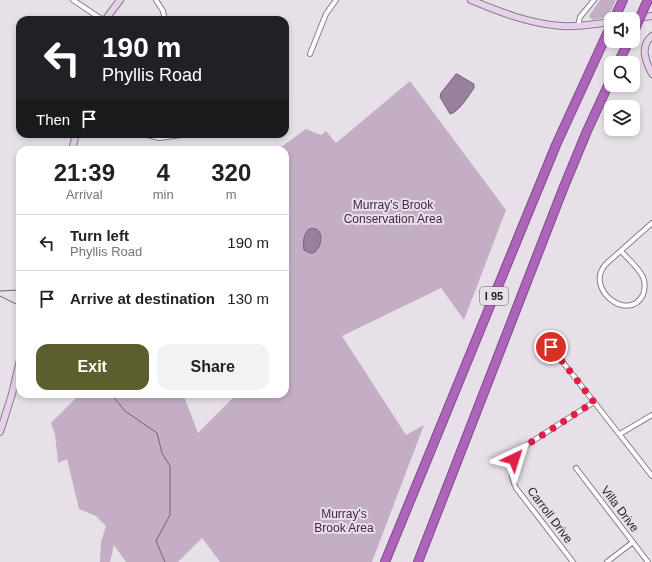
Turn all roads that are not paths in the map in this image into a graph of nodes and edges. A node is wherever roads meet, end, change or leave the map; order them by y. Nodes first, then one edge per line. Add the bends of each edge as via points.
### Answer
1 (73, 0) edge
2 (120, 0) edge
3 (156, 0) edge
4 (336, 0) edge
5 (471, 0) edge
6 (594, 0) edge
7 (623, 0) edge
8 (647, 3) edge
9 (617, 12) edge
10 (98, 16) edge
11 (107, 16) edge
12 (164, 16) edge
13 (652, 16) edge
14 (640, 18) edge
15 (640, 18) edge
16 (604, 23) edge
17 (578, 26) junction
18 (652, 36) edge
19 (604, 40) edge
20 (310, 54) dead end
21 (652, 74) edge
22 (605, 92) edge
23 (652, 223) edge
24 (621, 251) junction
25 (551, 347) dead end
26 (16, 377) edge
27 (594, 402) junction
28 (652, 415) edge
29 (0, 432) edge
30 (620, 434) junction
31 (576, 468) dead end
32 (652, 476) edge
33 (633, 542) junction
34 (385, 562) edge
35 (418, 562) edge
36 (573, 562) edge
37 (607, 562) edge
38 (648, 562) edge

1 - 10 street
2 - 11 main road
3 - 12 street
4 - 20 street via 326,14
5 - 17 main road via 528,20
6 - 17 street via 580,17
7 - 9 highway
8 - 14 highway, bridge
13 - 15 main road
16 - 17 main road
18 - 21 main road via 644,51
19 - 34 highway, I 95 via 554,151
22 - 35 highway, I 95 via 568,177
23 - 24 street
24 - 24 street via 640,272 645,282 644,293 640,299 627,306 613,302 600,283 602,269
25 - 27 street
26 - 29 main road
27 - 30 street
27 - 36 street, Carroll Drive via 525,446 515,457 512,469 514,483 521,495
28 - 30 street
30 - 32 street
31 - 33 street, Villa Drive
33 - 37 street
33 - 38 street, Villa Drive

